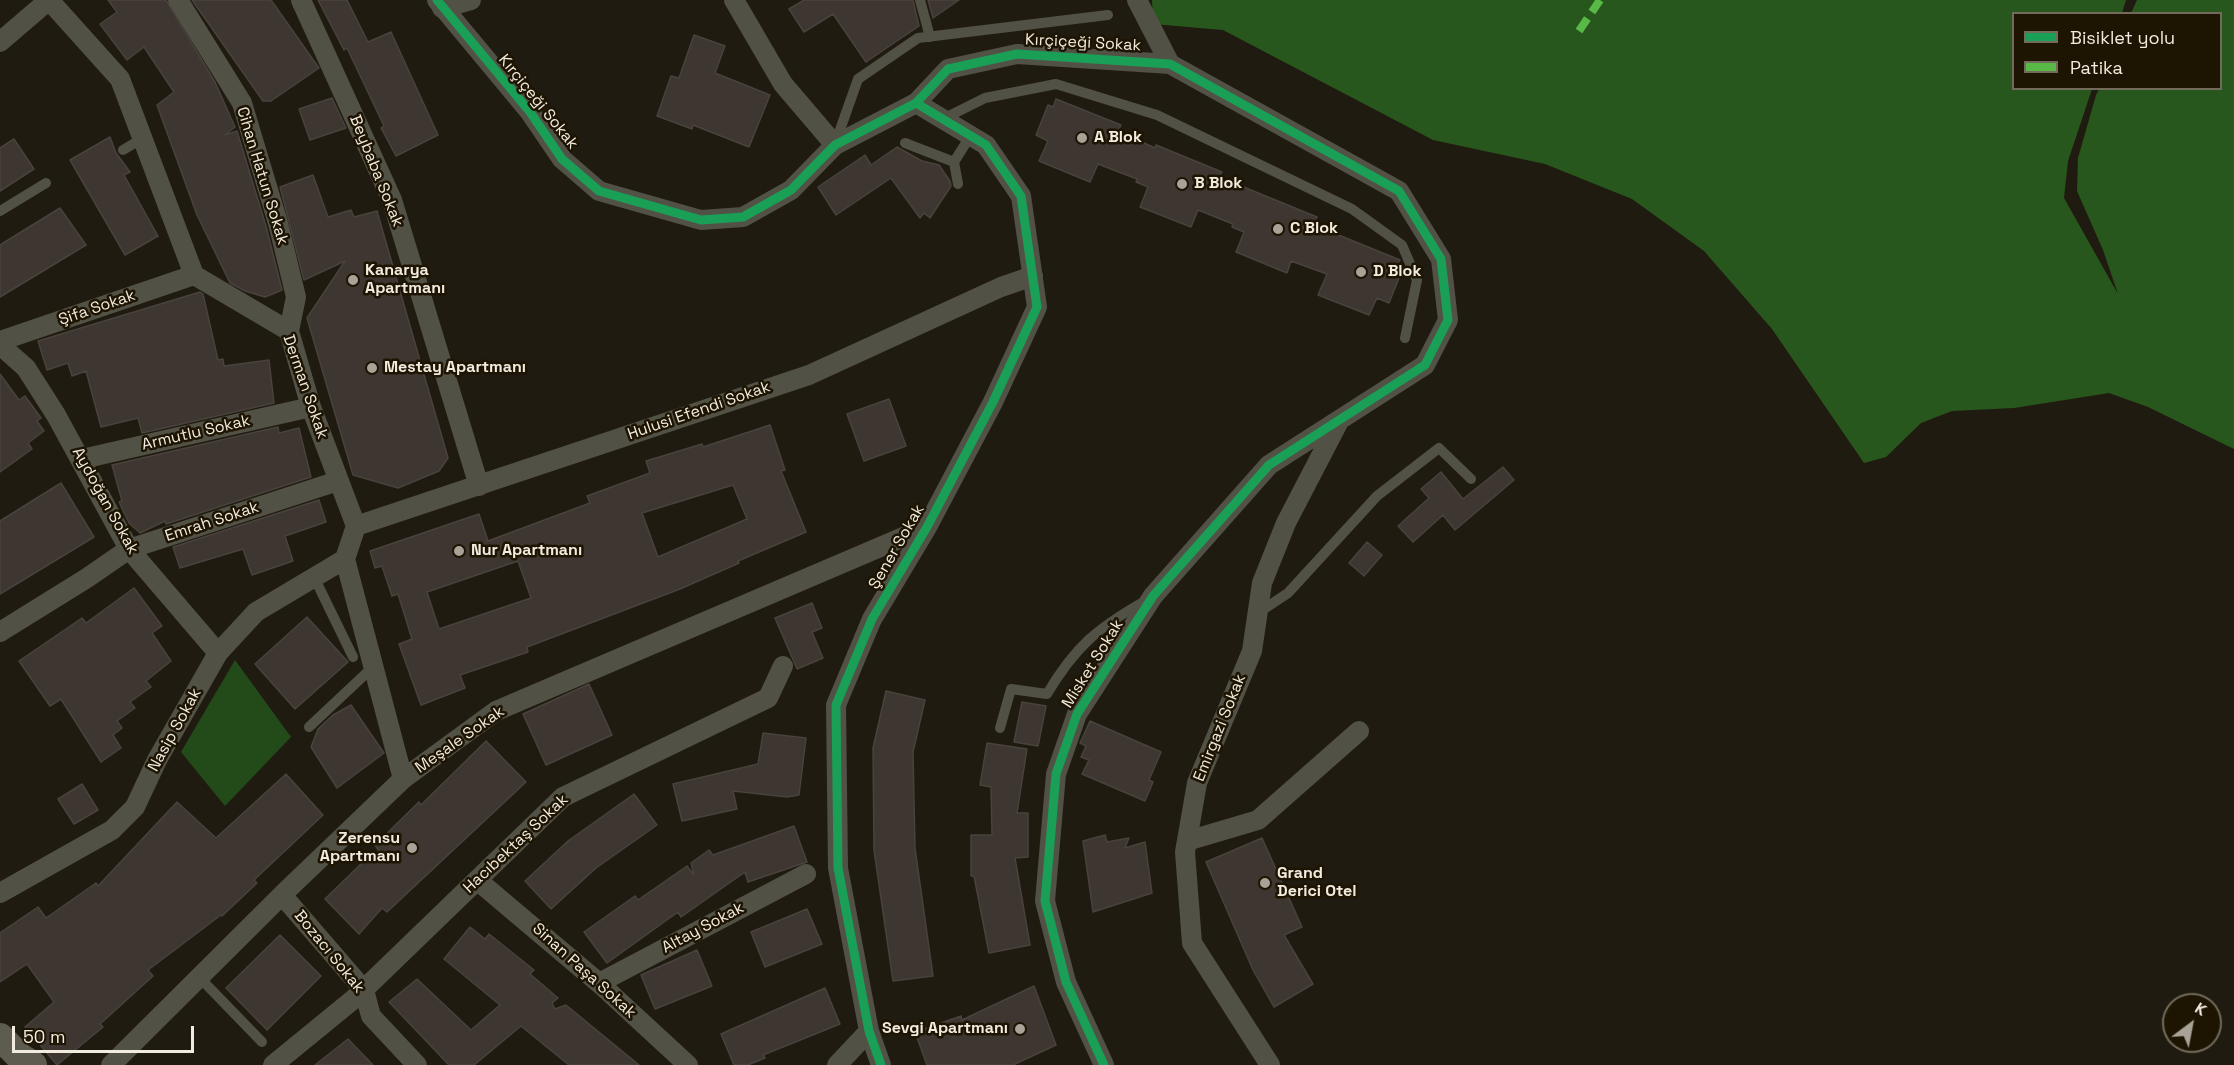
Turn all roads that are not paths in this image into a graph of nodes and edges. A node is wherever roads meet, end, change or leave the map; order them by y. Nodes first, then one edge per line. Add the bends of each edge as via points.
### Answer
1 (49, 0) edge
2 (178, 0) edge
3 (301, 0) edge
4 (471, 0) edge
5 (734, 0) edge
6 (920, 0) edge
7 (1137, 0) edge
8 (440, 4) edge
9 (1108, 15) dead end
10 (930, 37) junction
11 (0, 42) edge
12 (1170, 64) junction
13 (916, 103) junction
14 (943, 119) junction
15 (971, 135) junction
16 (143, 138) junction
17 (905, 143) dead end
18 (835, 145) junction
19 (123, 150) dead end
20 (954, 162) junction
21 (46, 183) dead end
22 (958, 184) dead end
23 (0, 211) edge
24 (194, 275) junction
25 (1033, 276) junction
26 (289, 331) junction
27 (1405, 338) dead end
28 (0, 343) edge
29 (311, 406) junction
30 (1338, 423) junction
31 (82, 459) junction
32 (1471, 479) dead end
33 (338, 481) junction
34 (479, 486) junction
35 (357, 526) junction
36 (927, 527) junction
37 (129, 549) junction
38 (345, 559) junction
39 (314, 577) junction
40 (1153, 596) junction
41 (1258, 613) junction
42 (0, 632) edge
43 (218, 653) junction
44 (353, 657) dead end
45 (374, 666) junction
46 (783, 666) dead end
47 (309, 727) dead end
48 (1000, 728) dead end
49 (1359, 730) dead end
50 (404, 779) junction
51 (1187, 841) junction
52 (806, 874) dead end
53 (477, 880) junction
54 (0, 893) edge
55 (282, 895) junction
56 (200, 978) junction
57 (599, 983) junction
58 (363, 990) junction
59 (869, 1031) junction
60 (0, 1037) edge
61 (262, 1042) dead end
62 (33, 1065) edge
63 (111, 1065) edge
64 (273, 1065) edge
65 (417, 1065) edge
66 (688, 1065) edge
67 (837, 1065) edge
68 (881, 1065) edge
69 (1104, 1065) edge
70 (1270, 1065) edge

1 - 11 street
1 - 16 street via 120,79
2 - 26 street, Cihan Hatun Sokak via 242,103 296,297
3 - 34 street, Beybaba Sokak via 392,200
4 - 8 street
5 - 18 street via 783,84
6 - 10 lane
7 - 12 street
8 - 18 street, Kırçiçeği Sokak via 530,112 562,159 599,191 701,220 743,218 792,190
9 - 10 lane
10 - 18 lane via 918,38 858,80
12 - 13 street, Kırçiçeği Sokak via 1017,54 948,69
12 - 30 street, Kırçiçeği Sokak via 1399,191 1441,259 1448,321 1425,365
13 - 14 street, Şener Sokak
13 - 18 street, Kırçiçeği Sokak
14 - 15 street, Şener Sokak
14 - 27 lane via 985,98 1056,84 1157,116 1352,208 1402,245 1417,280
15 - 20 lane
15 - 25 street, Şener Sokak via 986,145 1021,196
16 - 19 lane
16 - 24 street
17 - 20 lane
20 - 22 lane
21 - 23 lane
24 - 26 street, Derman Sokak
24 - 28 street, Şifa Sokak
25 - 34 street, Hulusi Efendi Sokak via 808,375
25 - 36 street, Şener Sokak via 1036,308 993,402
26 - 29 street, Derman Sokak
28 - 31 street, Aydoğan Sokak via 26,368
29 - 31 street, Armutlu Sokak
29 - 33 street, Derman Sokak
30 - 40 street, Misket Sokak via 1269,465
30 - 41 street, Emirgazi Sokak via 1286,523 1262,583
31 - 37 street, Aydoğan Sokak
32 - 41 lane via 1439,448 1377,496 1288,593
33 - 35 street, Derman Sokak
33 - 37 street, Emrah Sokak
34 - 35 street, Hulusi Efendi Sokak
35 - 38 street
36 - 50 street, Meşale Sokak via 496,711
36 - 59 street, Şener Sokak via 872,619 836,705 838,868
37 - 42 street, Emrah Sokak
37 - 43 street, Aydoğan Sokak
38 - 39 street, Nasip Sokak
38 - 45 street
39 - 43 street, Nasip Sokak via 256,612
39 - 44 lane
40 - 48 lane via 1108,622 1068,660 1047,694 1011,689
40 - 69 street, Misket Sokak via 1077,714 1056,774 1045,901 1066,982
41 - 51 street, Emirgazi Sokak via 1252,651 1197,783
43 - 54 street, Nasip Sokak via 135,807 112,830
45 - 47 lane
45 - 50 street
46 - 53 street, Hacıbektaş Sokak via 768,698 563,797
49 - 51 street via 1258,820
50 - 55 street, Meşale Sokak
51 - 70 street, Emirgazi Sokak via 1192,943
52 - 57 street, Altay Sokak
53 - 57 street, Sinan Paşa Sokak
53 - 58 street, Hacıbektaş Sokak
55 - 56 street, Meşale Sokak
55 - 58 street, Bozacı Sokak
56 - 61 lane
56 - 63 street, Meşale Sokak
57 - 66 street, Sinan Paşa Sokak
58 - 64 street, Hacıbektaş Sokak
58 - 65 street, Bozacı Sokak via 371,1016
59 - 67 street
59 - 68 street, Şener Sokak
60 - 62 street

